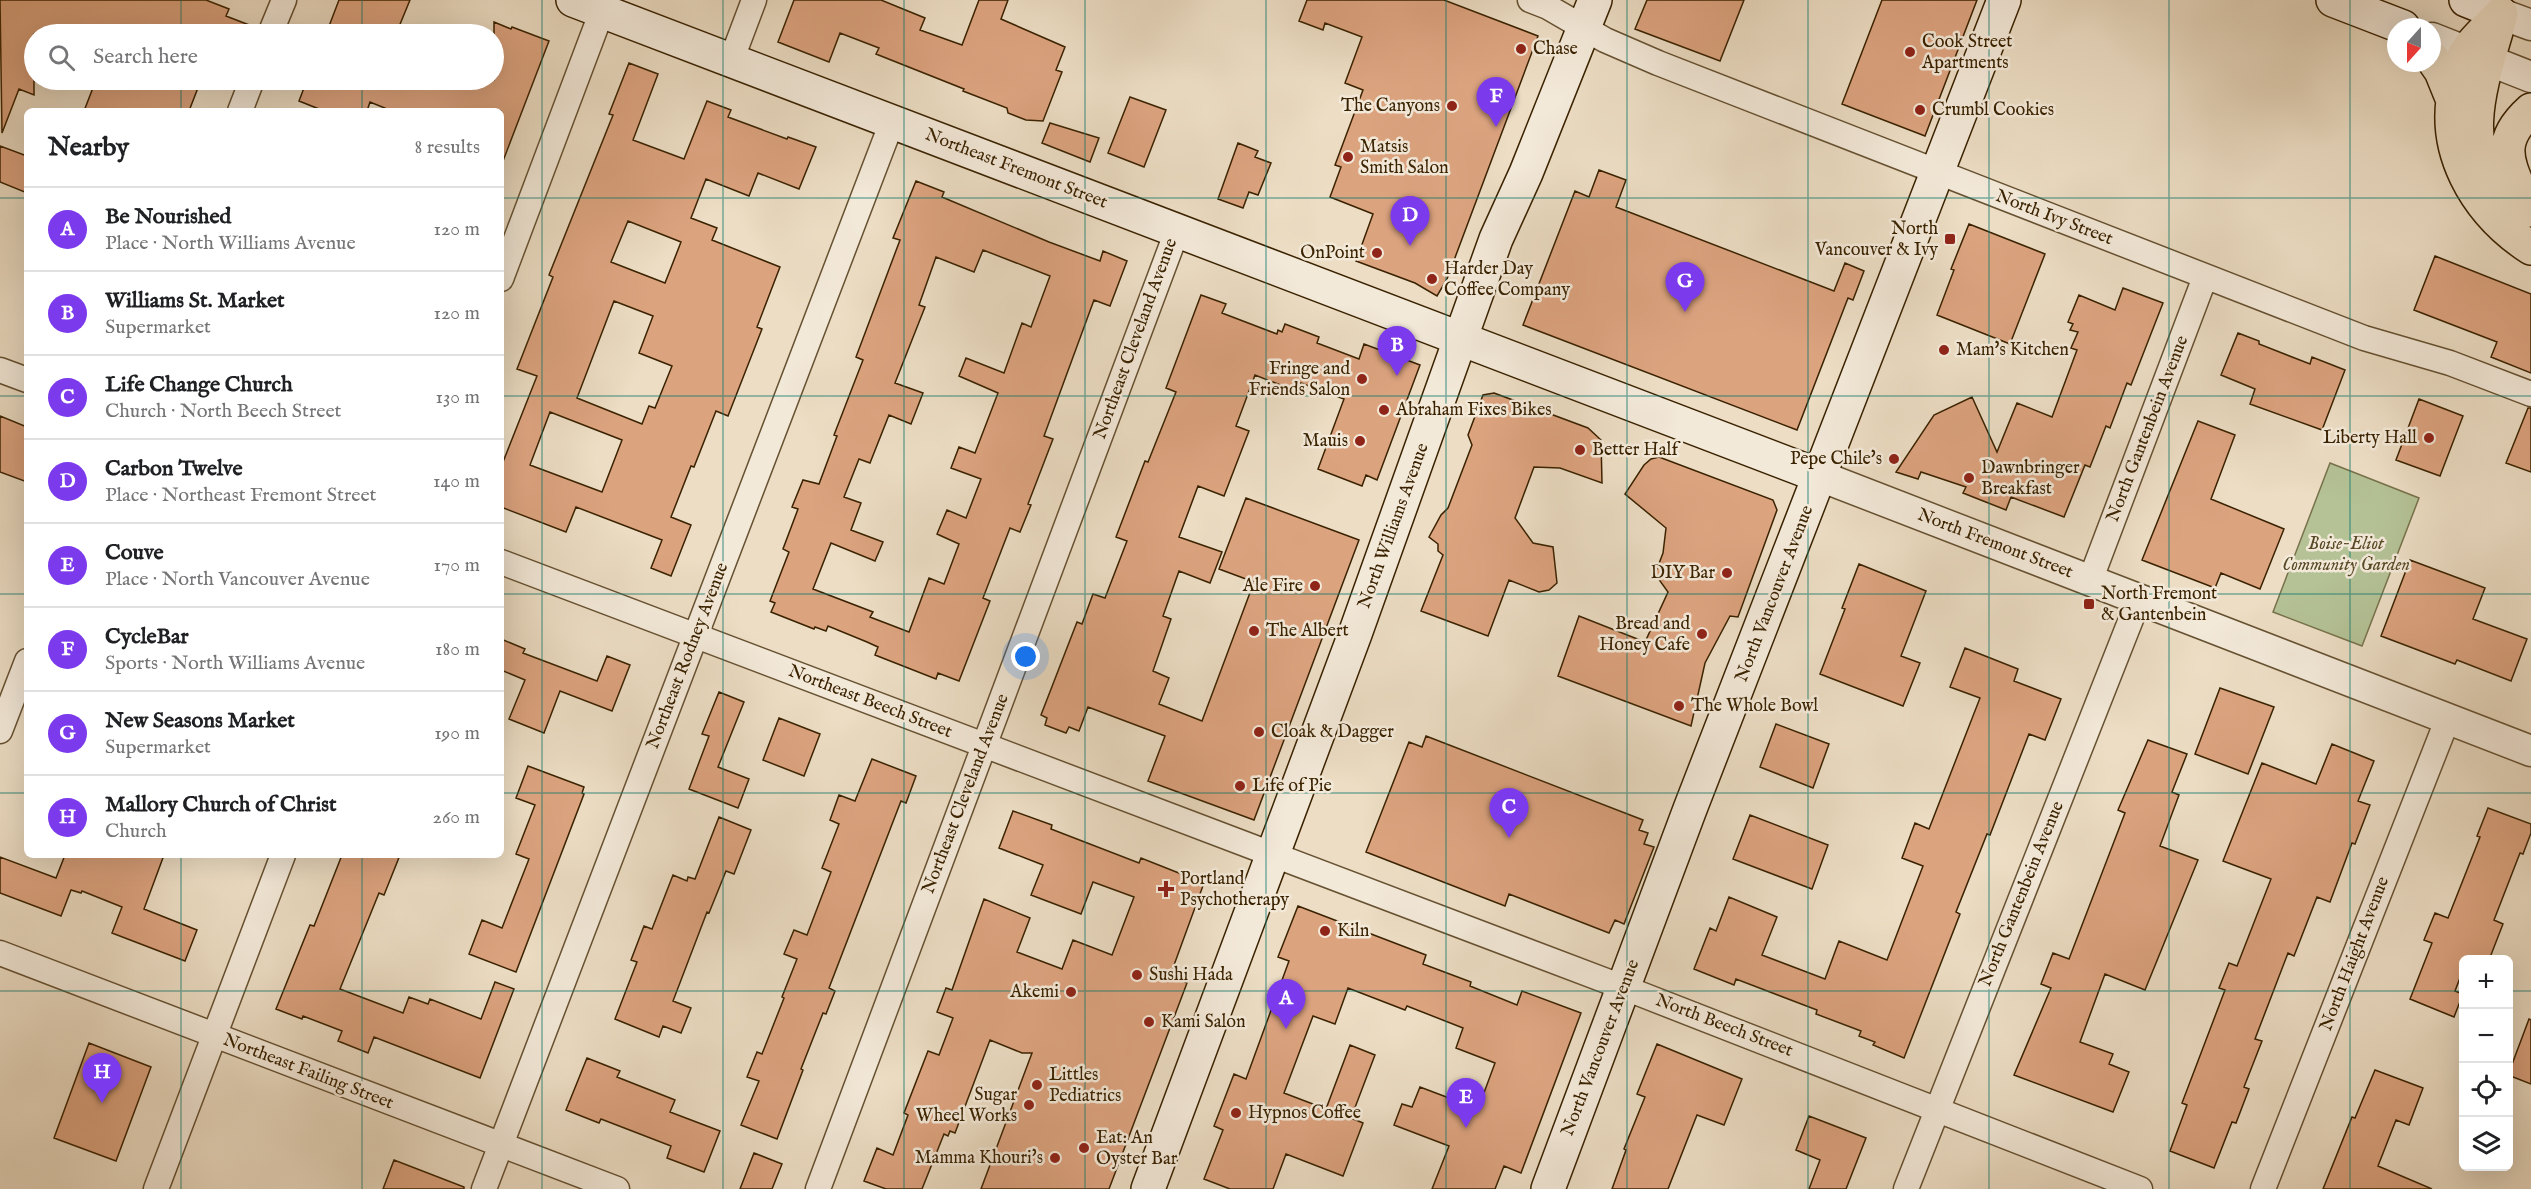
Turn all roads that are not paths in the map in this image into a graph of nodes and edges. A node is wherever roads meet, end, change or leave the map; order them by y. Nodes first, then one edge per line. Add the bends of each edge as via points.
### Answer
1 (284, 0) edge
2 (754, 0) edge
3 (1530, 0) edge
4 (2004, 0) edge
5 (2333, 0) edge
6 (2466, 0) edge
7 (587, 6) edge
8 (2503, 7) edge
9 (1589, 14) edge
10 (2387, 21) edge
11 (274, 24) edge
12 (2531, 25) edge
13 (2441, 42) edge
14 (2477, 56) junction
15 (731, 61) junction
16 (2441, 71) edge
17 (2531, 77) edge
18 (248, 90) edge
19 (2452, 98) junction
20 (241, 108) edge
21 (2531, 110) edge
22 (892, 122) junction
23 (1937, 172) junction
24 (2529, 209) edge
25 (1177, 231) junction
26 (2531, 248) edge
27 (504, 269) edge
28 (2205, 277) junction
29 (1459, 339) junction
30 (0, 370) edge
31 (24, 379) edge
32 (2531, 394) edge
33 (1820, 476) junction
34 (504, 563) edge
35 (2090, 581) junction
36 (2139, 599) junction
37 (696, 636) junction
38 (24, 668) edge
39 (2448, 718) junction
40 (0, 731) edge
41 (984, 746) junction
42 (2531, 751) edge
43 (1273, 856) junction
44 (282, 858) edge
45 (0, 953) edge
46 (1624, 988) junction
47 (215, 1036) junction
48 (1936, 1110) junction
49 (501, 1145) junction
50 (156, 1189) edge
51 (484, 1189) edge
52 (617, 1189) edge
53 (818, 1189) edge
54 (1148, 1189) edge
55 (1548, 1189) edge
56 (1906, 1189) edge
57 (2140, 1189) edge
58 (2264, 1189) edge

1 - 11 street
2 - 15 street
3 - 9 street, North Ivy Street
4 - 23 main road, North Vancouver Avenue
5 - 10 main road
6 - 8 main road
7 - 15 main road, Northeast Fremont Street
7 - 27 street
8 - 12 street
8 - 14 highway
9 - 23 street, North Ivy Street via 1658,63
9 - 29 main road, North Williams Avenue
13 - 14 street
14 - 17 street
14 - 19 highway
14 - 24 highway via 2476,130 2480,153 2497,186
15 - 22 main road, Northeast Fremont Street
16 - 19 highway
18 - 20 street
19 - 26 highway via 2453,129 2467,182 2486,210
21 - 24 highway via 2519,122 2508,148 2512,178
22 - 25 main road, Northeast Fremont Street
22 - 37 street, Northeast Rodney Avenue
23 - 28 street, North Ivy Street
23 - 33 main road, North Vancouver Avenue
25 - 29 main road, Northeast Fremont Street
25 - 41 street, Northeast Cleveland Avenue
28 - 32 street, North Ivy Street via 2364,338
28 - 35 street, North Gantenbein Avenue
29 - 33 main road, North Fremont Street
29 - 43 main road, North Williams Avenue
30 - 31 street
33 - 35 street, North Fremont Street
33 - 46 main road, North Vancouver Avenue
34 - 37 street, Northeast Beech Street
35 - 36 street, North Fremont Street
36 - 39 street, North Fremont Street
36 - 48 street, North Gantenbein Avenue
37 - 41 street, Northeast Beech Street
37 - 49 street, Northeast Rodney Avenue
38 - 40 street
39 - 42 street, North Fremont Street
39 - 58 street, North Haight Avenue
41 - 43 street, Northeast Beech Street
41 - 53 street, Northeast Cleveland Avenue
43 - 46 street, North Beech Street
43 - 54 main road, North Williams Avenue
44 - 47 street
45 - 47 street, Northeast Failing Street
46 - 48 street, North Beech Street
46 - 55 main road, North Vancouver Avenue
47 - 49 street, Northeast Failing Street
47 - 50 street
48 - 56 street, North Gantenbein Avenue
48 - 57 street, North Beech Street
49 - 51 street, Northeast Rodney Avenue
49 - 52 street, Northeast Failing Street

